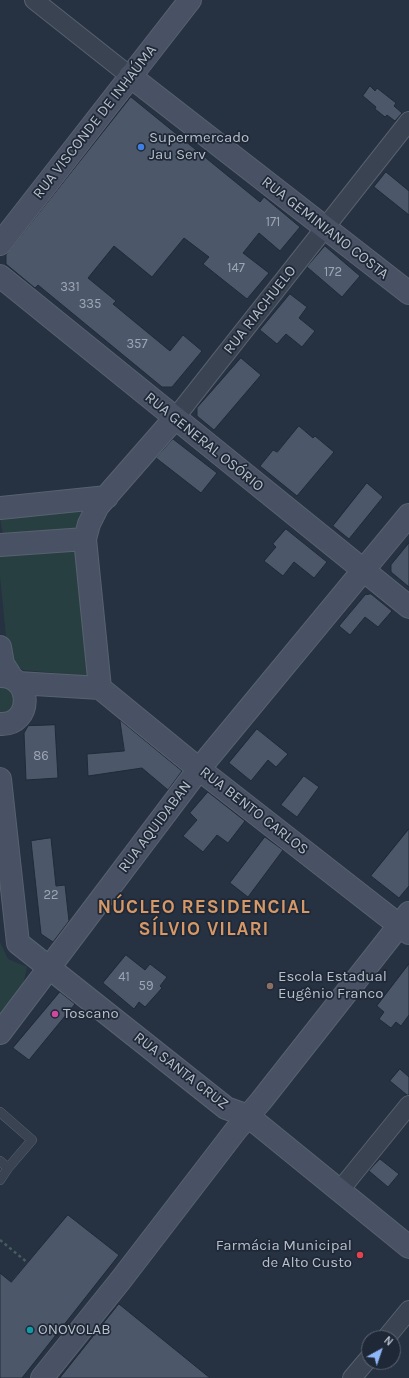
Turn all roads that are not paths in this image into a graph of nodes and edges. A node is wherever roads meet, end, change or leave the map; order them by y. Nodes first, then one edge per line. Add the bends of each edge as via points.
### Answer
1 (34, 0) edge
2 (190, 0) edge
3 (130, 76) junction
4 (409, 120) edge
5 (324, 228) junction
6 (0, 244) edge
7 (0, 276) edge
8 (409, 293) edge
9 (176, 418) junction
10 (107, 497) junction
11 (0, 508) edge
12 (409, 515) edge
13 (85, 539) junction
14 (0, 545) edge
15 (364, 570) junction
16 (409, 607) edge
17 (0, 647) edge
18 (10, 679) edge
19 (100, 688) junction
20 (0, 724) edge
21 (199, 769) junction
22 (0, 779) edge
23 (406, 924) edge
24 (49, 967) junction
25 (0, 1033) edge
26 (409, 1105) edge
27 (0, 1112) edge
28 (248, 1116) junction
29 (0, 1161) edge
30 (8, 1168) junction
31 (0, 1180) edge
32 (340, 1190) junction
33 (409, 1247) edge
34 (409, 1310) edge
35 (393, 1330) edge
36 (361, 1367) edge
37 (42, 1378) edge
38 (352, 1378) edge

1 - 3 street, RUA GEMINIANO COSTA
2 - 3 street, RUA VISCONDE DE INHAÚMA
3 - 5 street, RUA GEMINIANO COSTA
3 - 6 street, RUA VISCONDE DE INHAÚMA
4 - 5 street, RUA RIACHUELO
5 - 8 street, RUA GEMINIANO COSTA
5 - 9 street, RUA RIACHUELO
7 - 9 street, RUA GENERAL OSÓRIO
9 - 10 street, RUA RIACHUELO
9 - 15 street, RUA GENERAL OSÓRIO
10 - 11 street
10 - 13 street, RUA RIACHUELO via 98,506
12 - 15 street, RUA AQUIDABAN
13 - 14 street
13 - 19 street
15 - 16 street, RUA GENERAL OSÓRIO
15 - 21 street, RUA AQUIDABAN
17 - 18 street via 3,664
18 - 19 street
18 - 20 street via 26,697 22,712 10,723
19 - 21 street, RUA BENTO CARLOS
21 - 23 street, RUA BENTO CARLOS
21 - 24 street, RUA AQUIDABAN
22 - 24 street via 18,943
23 - 28 street
24 - 25 street, RUA AQUIDABAN
24 - 28 street, RUA SANTA CRUZ via 226,1108
26 - 32 street
27 - 30 lane via 32,1140
28 - 32 street, RUA SANTA CRUZ
28 - 37 street
29 - 30 lane
30 - 31 lane
32 - 33 street, RUA SANTA CRUZ
34 - 35 street
36 - 38 street

